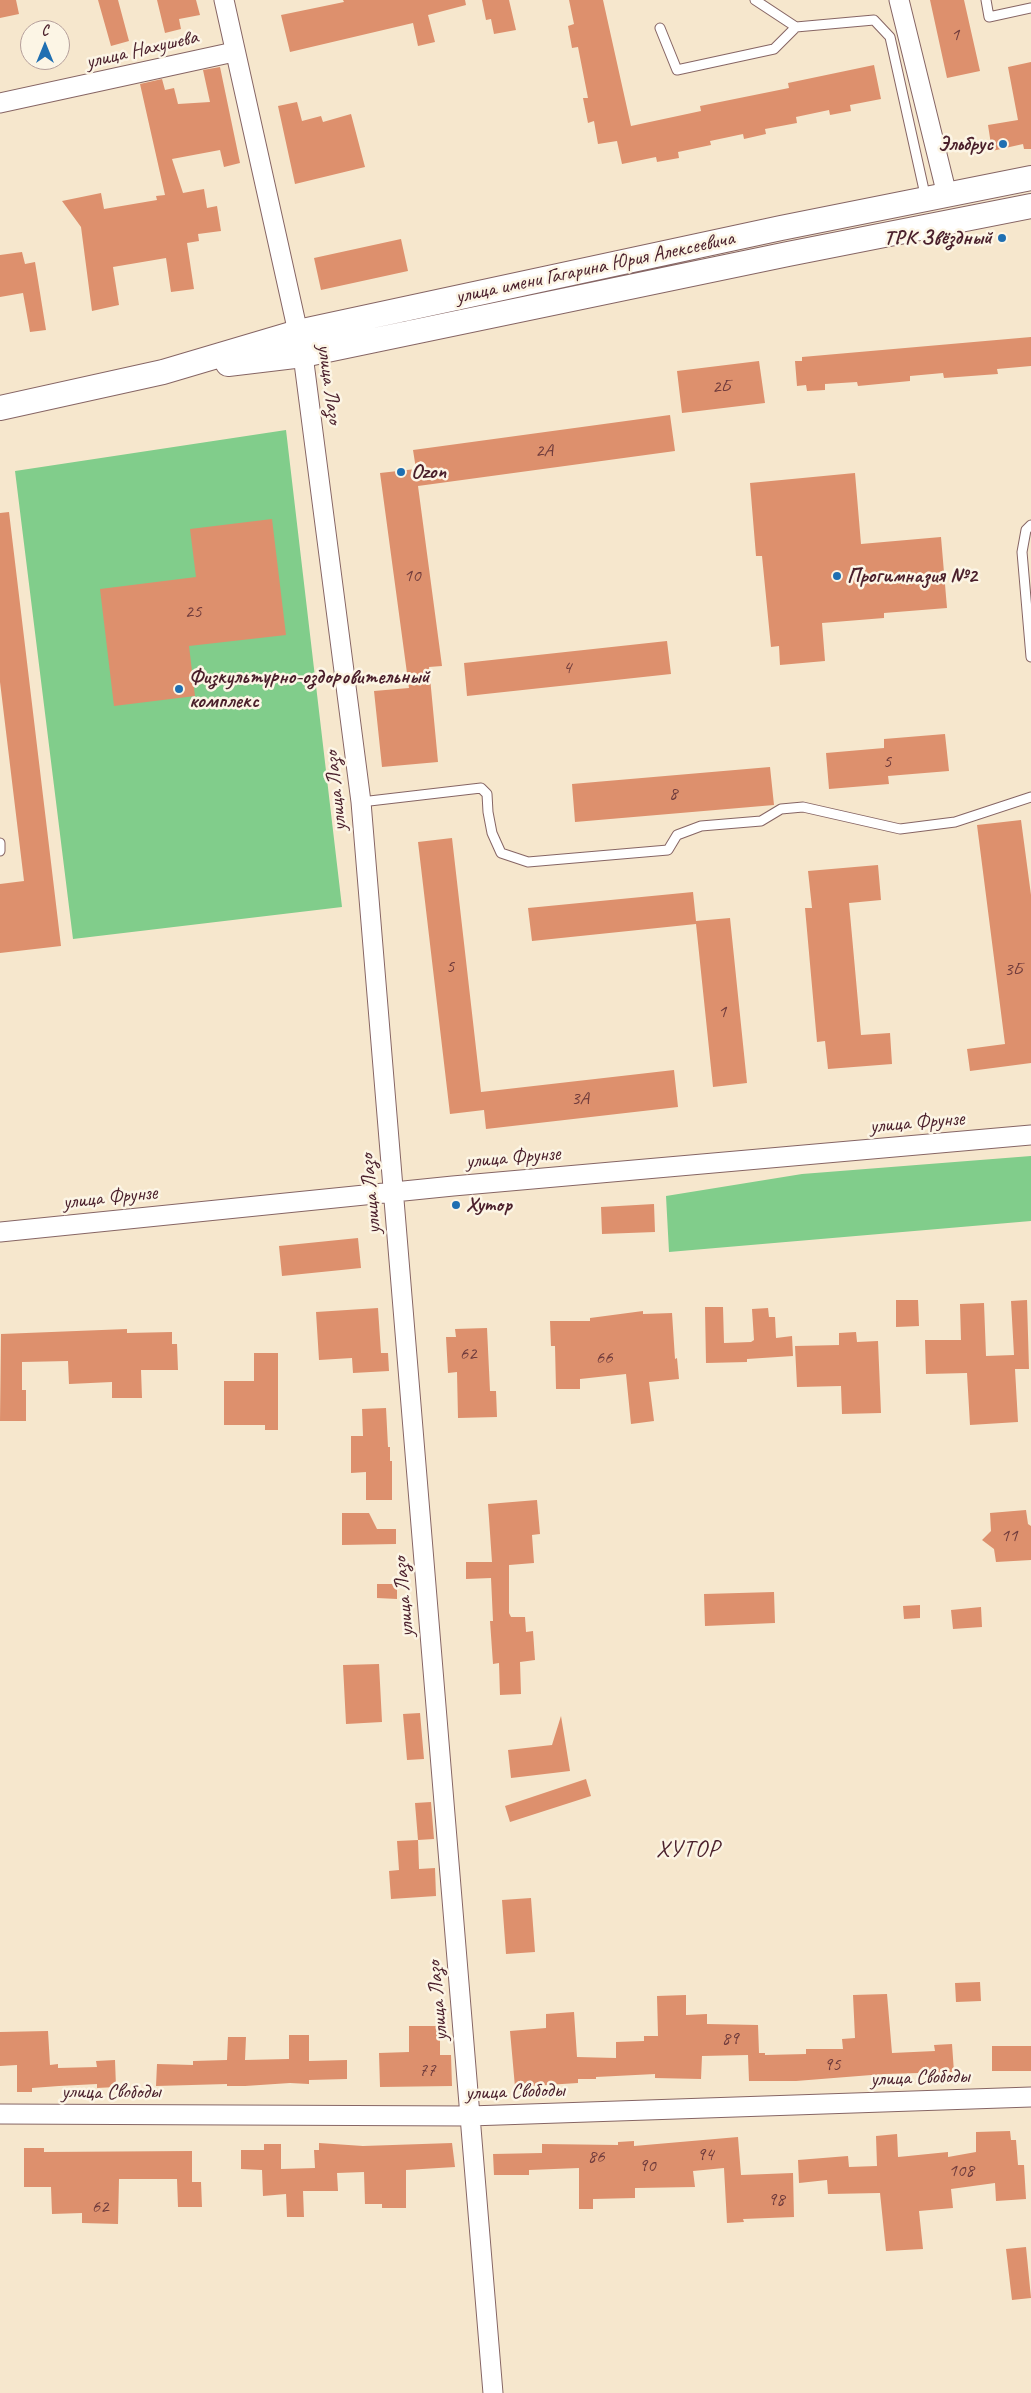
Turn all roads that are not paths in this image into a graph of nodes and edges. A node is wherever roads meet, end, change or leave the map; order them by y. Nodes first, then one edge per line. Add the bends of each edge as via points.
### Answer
1 (224, 0) edge
2 (755, 0) edge
3 (899, 0) edge
4 (986, 0) edge
5 (1031, 8) edge
6 (796, 27) junction
7 (660, 28) dead end
8 (234, 52) junction
9 (0, 103) edge
10 (1031, 178) edge
11 (937, 197) junction
12 (1031, 206) edge
13 (298, 332) junction
14 (304, 355) junction
15 (163, 372) junction
16 (0, 408) edge
17 (1031, 525) edge
18 (1031, 657) edge
19 (1031, 797) edge
20 (361, 802) junction
21 (0, 843) edge
22 (0, 851) edge
23 (1031, 1135) edge
24 (393, 1194) junction
25 (0, 1232) edge
26 (1031, 2097) edge
27 (0, 2114) edge
28 (470, 2116) junction
29 (493, 2393) edge

1 - 8 street, улица Лазо
2 - 6 lane
3 - 11 street
4 - 5 lane via 989,17
6 - 7 lane via 774,49 677,70
6 - 11 lane via 874,20 890,37
8 - 9 street, улица Нахушева
8 - 13 street, улица Лазо
10 - 11 street, улица имени Гагарина Юрия Алексеевича
11 - 13 street, улица имени Гагарина Юрия Алексеевича
12 - 14 street, улица имени Гагарина Юрия Алексеевича
13 - 14 street, улица Лазо
13 - 15 street, улица имени Гагарина Юрия Алексеевича
14 - 15 street, улица имени Гагарина Юрия Алексеевича
14 - 20 street, улица Лазо
15 - 16 street, улица имени Гагарина Юрия Алексеевича
17 - 18 lane via 1026,530 1022,552
19 - 20 lane via 955,822 900,829 803,807 781,809 761,821 701,826 677,836 668,850 528,862 501,853 492,833 487,794 480,788
20 - 24 street, улица Лазо
21 - 22 lane
23 - 24 street, улица Фрунзе
24 - 25 street, улица Фрунзе
24 - 28 street, улица Лазо
26 - 28 street, улица Свободы
27 - 28 street, улица Свободы
28 - 29 street, улица Лазо

